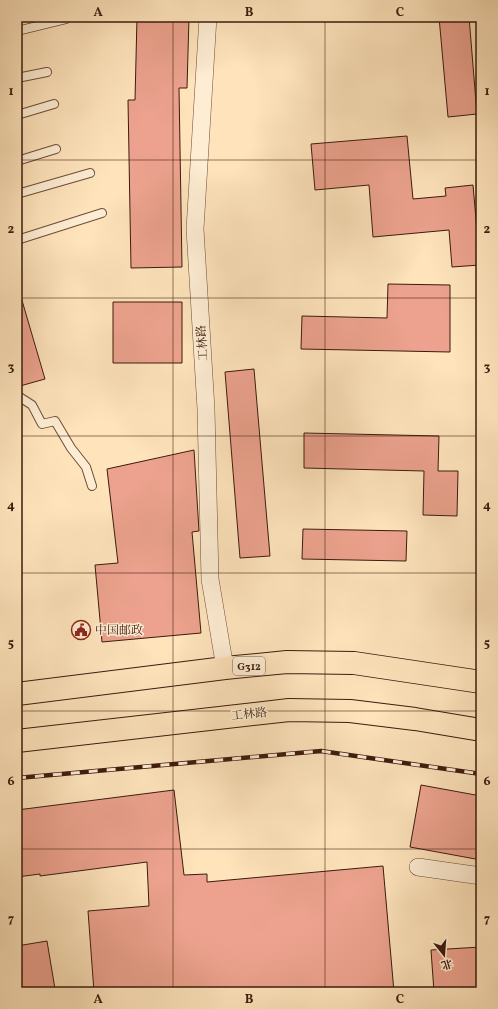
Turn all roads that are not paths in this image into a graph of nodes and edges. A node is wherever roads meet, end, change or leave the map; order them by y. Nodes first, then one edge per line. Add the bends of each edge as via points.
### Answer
1 (208, 17) edge
2 (66, 19) dead end
3 (17, 31) edge
4 (47, 72) dead end
5 (17, 78) edge
6 (54, 104) dead end
7 (17, 115) edge
8 (56, 149) dead end
9 (17, 161) edge
10 (90, 173) dead end
11 (17, 194) edge
12 (102, 213) dead end
13 (17, 240) edge
14 (18, 395) edge
15 (92, 486) dead end
16 (224, 668) junction
17 (481, 682) edge
18 (17, 694) edge
19 (481, 730) edge
20 (17, 741) edge
21 (418, 867) dead end
22 (481, 876) edge

1 - 16 street, 工林路 via 195,229 206,409 210,579
2 - 3 lane
4 - 5 lane
6 - 7 lane
8 - 9 lane
10 - 11 lane
12 - 13 lane
14 - 15 lane via 32,405 42,424 55,421 86,467
16 - 17 highway, G312 via 287,662 354,663
16 - 18 highway, G312
19 - 20 highway, 工林路 via 350,711 289,710
21 - 22 street

